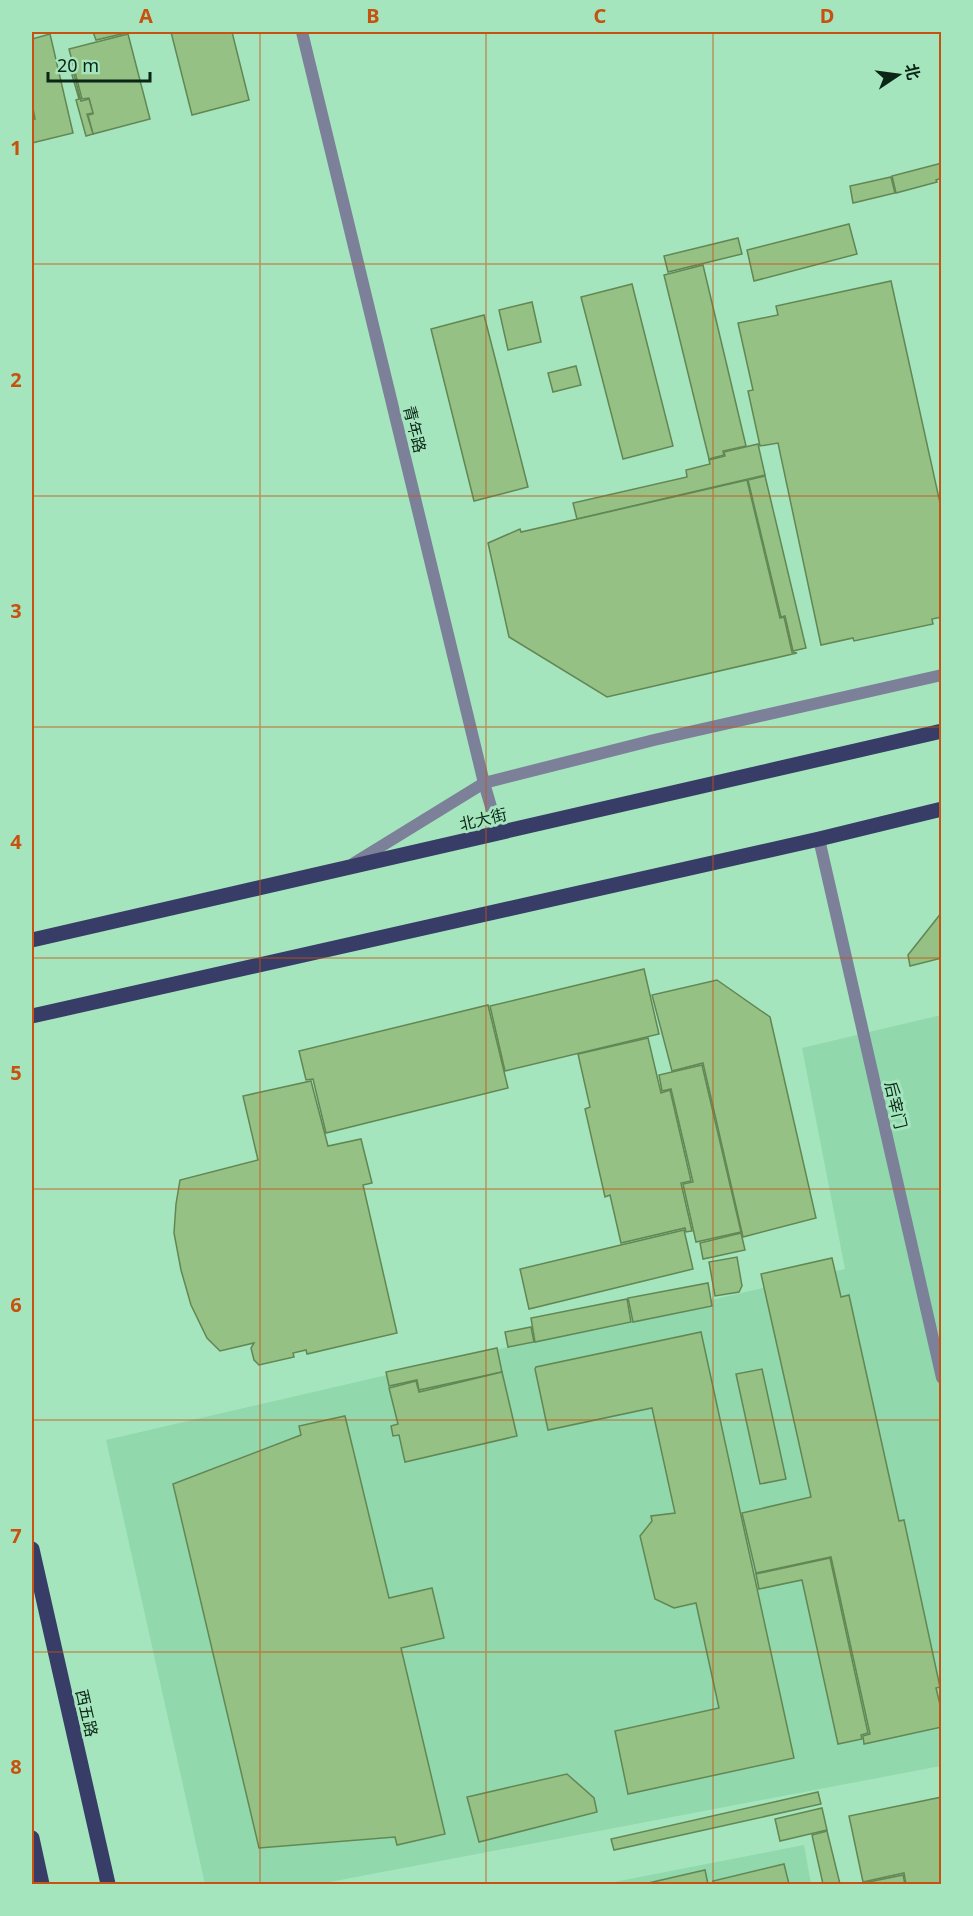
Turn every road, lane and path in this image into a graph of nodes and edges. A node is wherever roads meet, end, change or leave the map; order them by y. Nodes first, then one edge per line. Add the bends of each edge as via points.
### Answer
1 (302, 32) edge
2 (942, 675) edge
3 (942, 730) edge
4 (484, 783) junction
5 (942, 810) edge
6 (499, 834) junction
7 (819, 839) junction
8 (343, 870) junction
9 (32, 940) edge
10 (32, 1016) edge
11 (942, 1378) edge
12 (32, 1549) edge
13 (32, 1838) edge
14 (42, 1884) edge
15 (108, 1884) edge

1 - 4 street, 青年路
2 - 4 street
3 - 6 main road, 北大街
4 - 6 street, 青年路
4 - 8 street
5 - 7 main road
6 - 8 main road, 北大街
7 - 10 main road
7 - 11 street, 后宰门
8 - 9 main road, 北大街
12 - 15 main road, 西五路
13 - 14 main road

